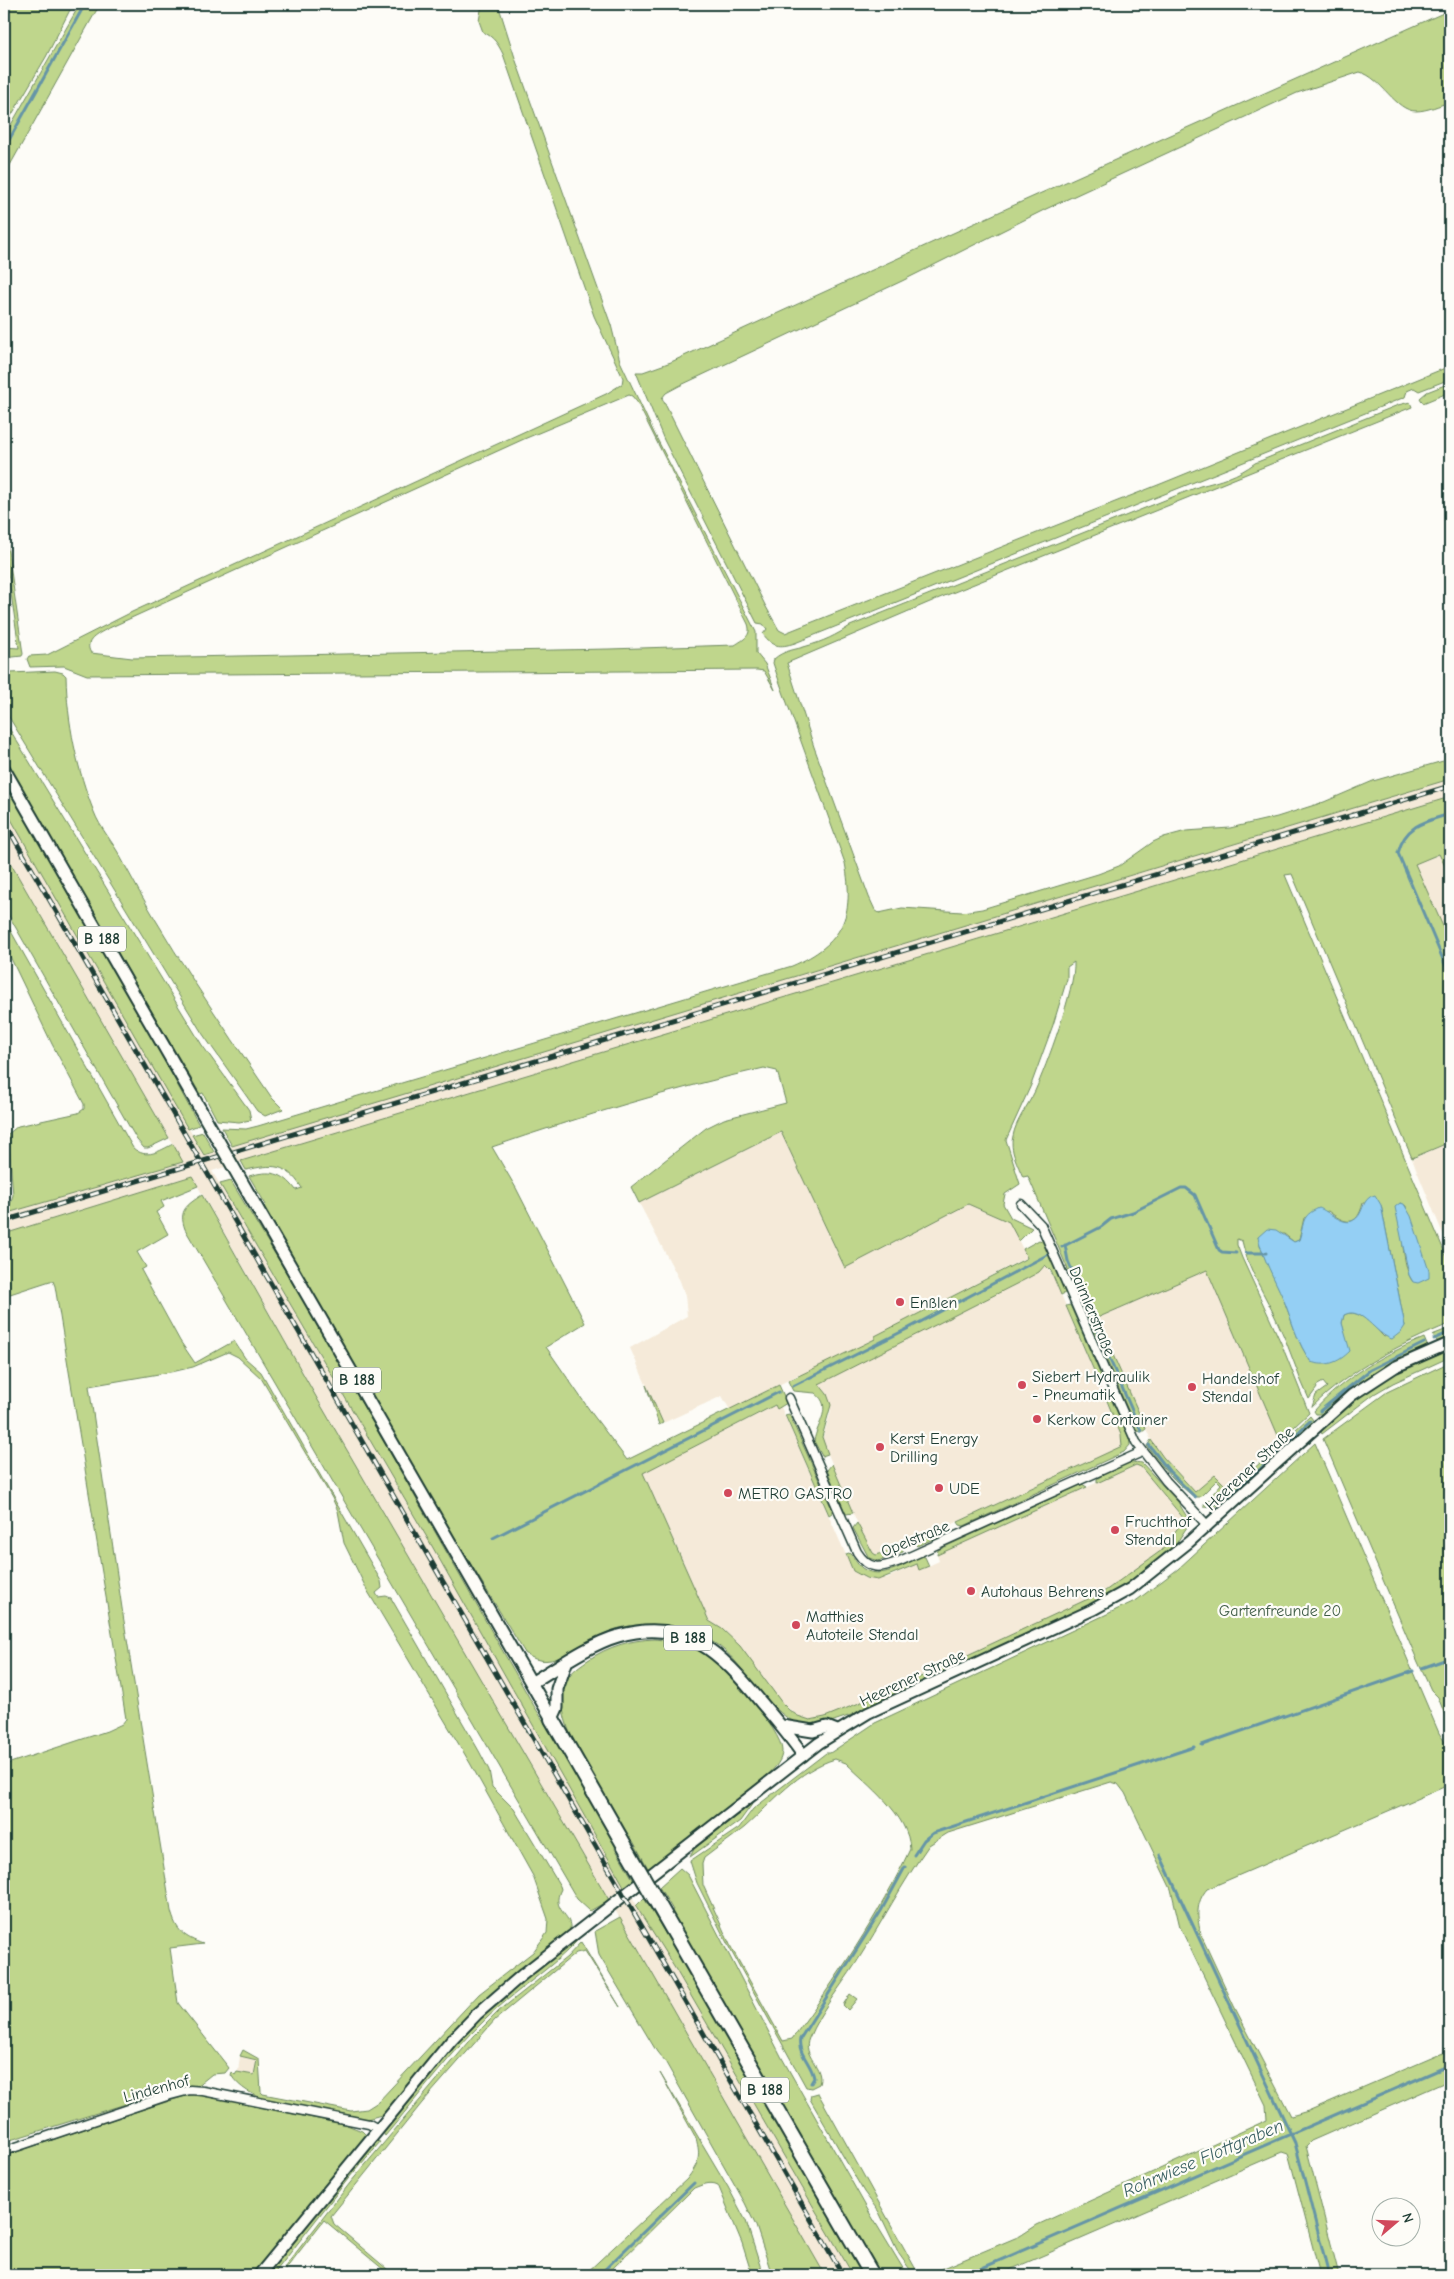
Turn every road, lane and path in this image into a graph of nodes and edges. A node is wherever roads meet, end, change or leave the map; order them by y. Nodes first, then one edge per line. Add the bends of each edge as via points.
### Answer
1 (4, 769) edge
2 (1021, 1204) dead end
3 (1450, 1343) edge
4 (788, 1398) dead end
5 (1142, 1452) junction
6 (1208, 1526) junction
7 (566, 1663) junction
8 (531, 1683) junction
9 (552, 1719) junction
10 (782, 1726) junction
11 (836, 1732) junction
12 (803, 1755) junction
13 (378, 2129) junction
14 (4, 2152) edge
15 (259, 2275) edge
16 (872, 2275) edge

1 - 8 main road, B 188, bridge
2 - 5 street, Daimlerstraße via 1041,1225
3 - 6 main road, Heerener Straße via 1395,1367 1352,1395
4 - 5 street, Opelstraße via 857,1552 864,1562 875,1568 900,1561
5 - 6 street, Daimlerstraße
6 - 11 main road, Heerener Straße via 1151,1574 1107,1602 891,1702
7 - 8 main road, B 188
7 - 9 main road
7 - 10 main road, B 188 via 597,1645 627,1634 653,1631 685,1637 724,1659
8 - 9 main road, B 188
9 - 16 highway, B 188, bridge
10 - 11 main road via 814,1732 827,1727
10 - 12 main road, B 188
11 - 12 main road, Heerener Straße
12 - 13 main road, Heerener Straße via 492,1999 451,2041
13 - 14 street, Lindenhof via 368,2124 190,2090
13 - 15 main road, Heerener Straße

